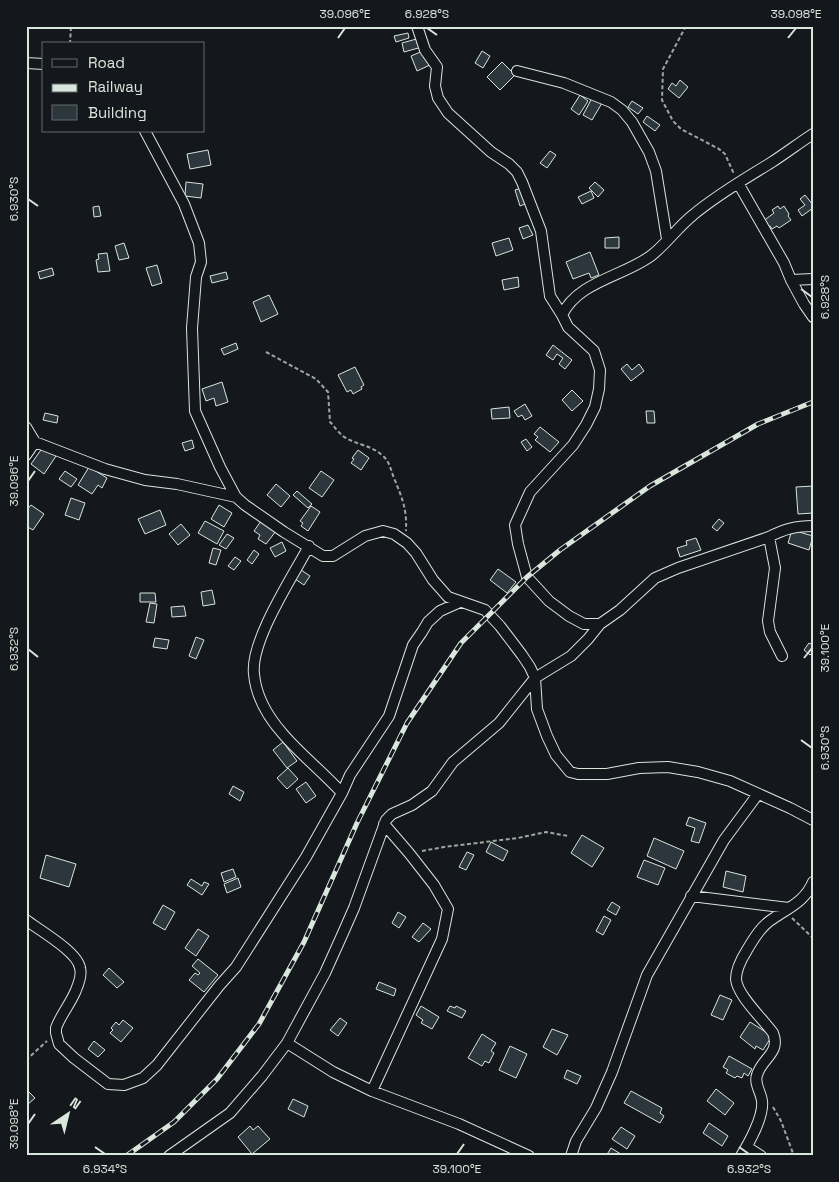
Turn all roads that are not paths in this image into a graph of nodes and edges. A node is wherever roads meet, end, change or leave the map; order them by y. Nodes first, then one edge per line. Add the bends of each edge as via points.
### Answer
1 (417, 26) edge
2 (26, 63) edge
3 (42, 64) edge
4 (517, 71) dead end
5 (146, 132) edge
6 (813, 134) edge
7 (738, 183) junction
8 (667, 239) junction
9 (813, 279) edge
10 (791, 280) junction
11 (562, 315) junction
12 (813, 317) edge
13 (26, 427) edge
14 (35, 442) junction
15 (26, 456) edge
16 (236, 497) junction
17 (813, 526) edge
18 (769, 537) junction
19 (309, 546) junction
20 (460, 602) junction
21 (600, 624) junction
22 (782, 656) dead end
23 (535, 678) junction
24 (342, 793) junction
25 (758, 794) junction
26 (813, 820) edge
27 (384, 824) junction
28 (813, 882) edge
29 (690, 896) junction
30 (787, 909) junction
31 (26, 920) edge
32 (287, 1042) junction
33 (372, 1092) junction
34 (744, 1151) edge
35 (181, 1152) edge
36 (169, 1156) edge
37 (529, 1156) edge
38 (571, 1156) edge
39 (761, 1156) edge

1 - 11 street via 425,50 437,67 434,86 448,113 517,172 541,231 550,296
2 - 3 street
4 - 8 street via 564,84 611,102 622,110 649,152 656,170
5 - 16 street via 184,204 199,243 201,262 196,277 192,328 195,411
6 - 7 street
7 - 8 street via 693,215
7 - 10 street
8 - 11 street via 638,264 610,276 574,298
9 - 10 street
10 - 12 street
11 - 21 street via 568,327 594,351 600,370 599,389 595,407 573,445 530,492 515,525 516,534 527,577 549,601 584,624
13 - 14 street
14 - 15 street
14 - 16 street via 105,469 145,480
16 - 19 street
17 - 18 street via 798,526
18 - 21 street via 655,578
18 - 22 street via 775,568 768,621
19 - 20 street via 323,556 333,556 365,536 383,531 394,534 408,543 448,597
19 - 24 street via 258,641 253,672 266,713 304,758
20 - 23 street via 485,610 526,661
20 - 24 street via 440,611 428,622 413,645 389,716 350,775
21 - 23 street via 571,656
23 - 25 street via 538,708 547,736 556,755 570,772 607,774 668,767 730,781
23 - 27 street via 499,723 453,762 432,791 392,814
24 - 31 street via 306,857 236,967 143,1078 124,1085 108,1084 59,1044 56,1034 58,1023 76,991 80,966 65,947
25 - 26 street
25 - 29 street via 724,840
27 - 32 street via 354,908 325,973
27 - 33 street via 434,885 448,908 444,933
28 - 30 street via 805,897
29 - 30 street
29 - 38 street via 647,975 612,1072
30 - 34 street via 756,935 743,956 736,977 740,992 775,1039 775,1047 758,1073 756,1083 762,1111
32 - 33 street via 332,1072
32 - 35 street via 230,1113
33 - 37 street via 459,1124
34 - 39 street
35 - 36 street

